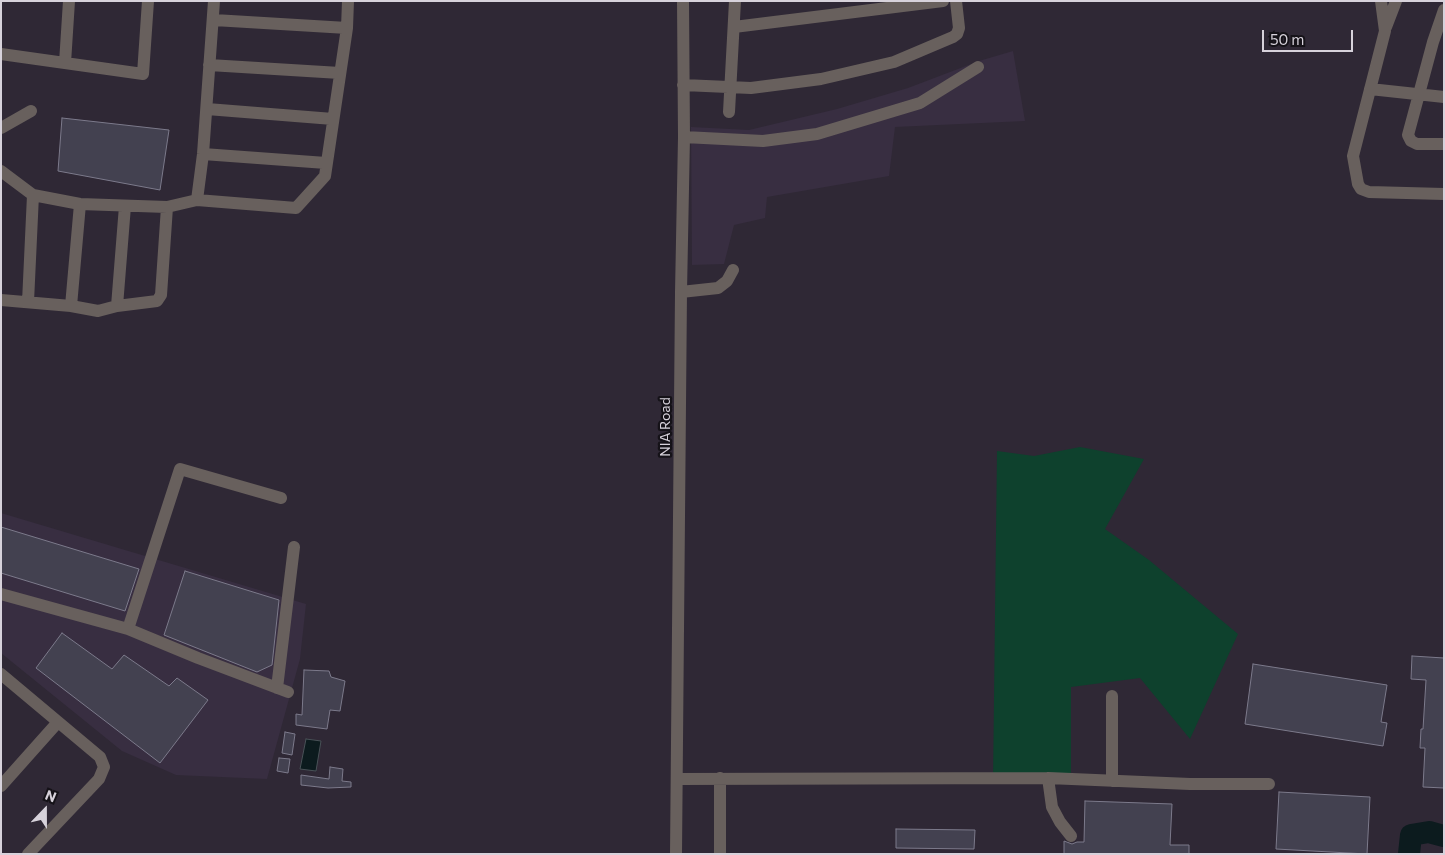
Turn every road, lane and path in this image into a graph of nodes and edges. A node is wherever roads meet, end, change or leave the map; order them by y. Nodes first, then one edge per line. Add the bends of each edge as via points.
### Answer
1 (69, 1) edge
2 (148, 1) edge
3 (214, 1) edge
4 (348, 1) edge
5 (683, 1) edge
6 (735, 1) edge
7 (943, 1) edge
8 (956, 1) edge
9 (1381, 1) edge
10 (1396, 1) edge
11 (1444, 10) edge
12 (214, 20) junction
13 (734, 27) junction
14 (347, 28) junction
15 (1384, 30) junction
16 (1, 54) edge
17 (65, 63) junction
18 (208, 65) junction
19 (978, 67) dead end
20 (340, 73) junction
21 (683, 85) junction
22 (730, 88) junction
23 (1370, 89) junction
24 (1418, 96) junction
25 (1444, 97) edge
26 (207, 109) junction
27 (31, 111) dead end
28 (729, 112) dead end
29 (333, 119) junction
30 (1, 128) edge
31 (684, 137) junction
32 (1444, 144) edge
33 (203, 154) junction
34 (326, 163) junction
35 (1, 171) edge
36 (1444, 194) edge
37 (33, 195) junction
38 (197, 200) junction
39 (80, 204) junction
40 (124, 206) junction
41 (168, 207) junction
42 (733, 270) dead end
43 (681, 292) junction
44 (1, 300) edge
45 (28, 302) junction
46 (72, 306) junction
47 (117, 306) junction
48 (281, 498) dead end
49 (294, 547) dead end
50 (1, 594) edge
51 (128, 629) junction
52 (1, 674) edge
53 (1112, 696) dead end
54 (58, 722) junction
55 (677, 778) junction
56 (720, 778) junction
57 (1048, 778) junction
58 (1112, 781) junction
59 (1269, 784) dead end
60 (1, 786) edge
61 (1071, 836) dead end
62 (28, 854) edge
63 (676, 854) edge
64 (720, 854) edge

1 - 17 street
2 - 17 street via 143,74
3 - 12 street
4 - 14 street
5 - 21 street, NIA Road
6 - 13 street
7 - 13 street
8 - 22 street via 957,34 894,62 820,79
9 - 15 street
10 - 15 street
11 - 24 street
12 - 14 street
12 - 18 street
13 - 22 street
14 - 20 street
15 - 23 street
16 - 17 street
18 - 20 street
18 - 26 street
19 - 31 street via 920,103 817,134 763,141
20 - 29 street
21 - 22 street
21 - 31 street, NIA Road
22 - 28 street
23 - 24 street
23 - 36 street via 1353,156 1358,184 1369,192
24 - 25 street
24 - 32 street via 1408,135 1411,141
26 - 29 street
26 - 33 street
27 - 30 street
29 - 34 street
31 - 43 street, NIA Road
33 - 34 street
33 - 38 street
34 - 38 street via 325,176 296,208
35 - 37 street
37 - 39 street
37 - 45 street
38 - 41 street
39 - 40 street
39 - 46 street
40 - 41 street
40 - 47 street
41 - 47 street via 161,295 150,303
42 - 43 street via 718,288
43 - 55 street, NIA Road
44 - 45 street
45 - 46 street
46 - 47 street via 98,311
48 - 51 street via 180,469
49 - 51 street via 282,690
50 - 51 street
52 - 54 street
53 - 58 street
54 - 60 street
54 - 62 street via 100,756 104,767 98,779
55 - 56 street
55 - 63 street, NIA Road
56 - 57 street
56 - 64 street
57 - 58 street
57 - 61 street via 1052,807
58 - 59 street

